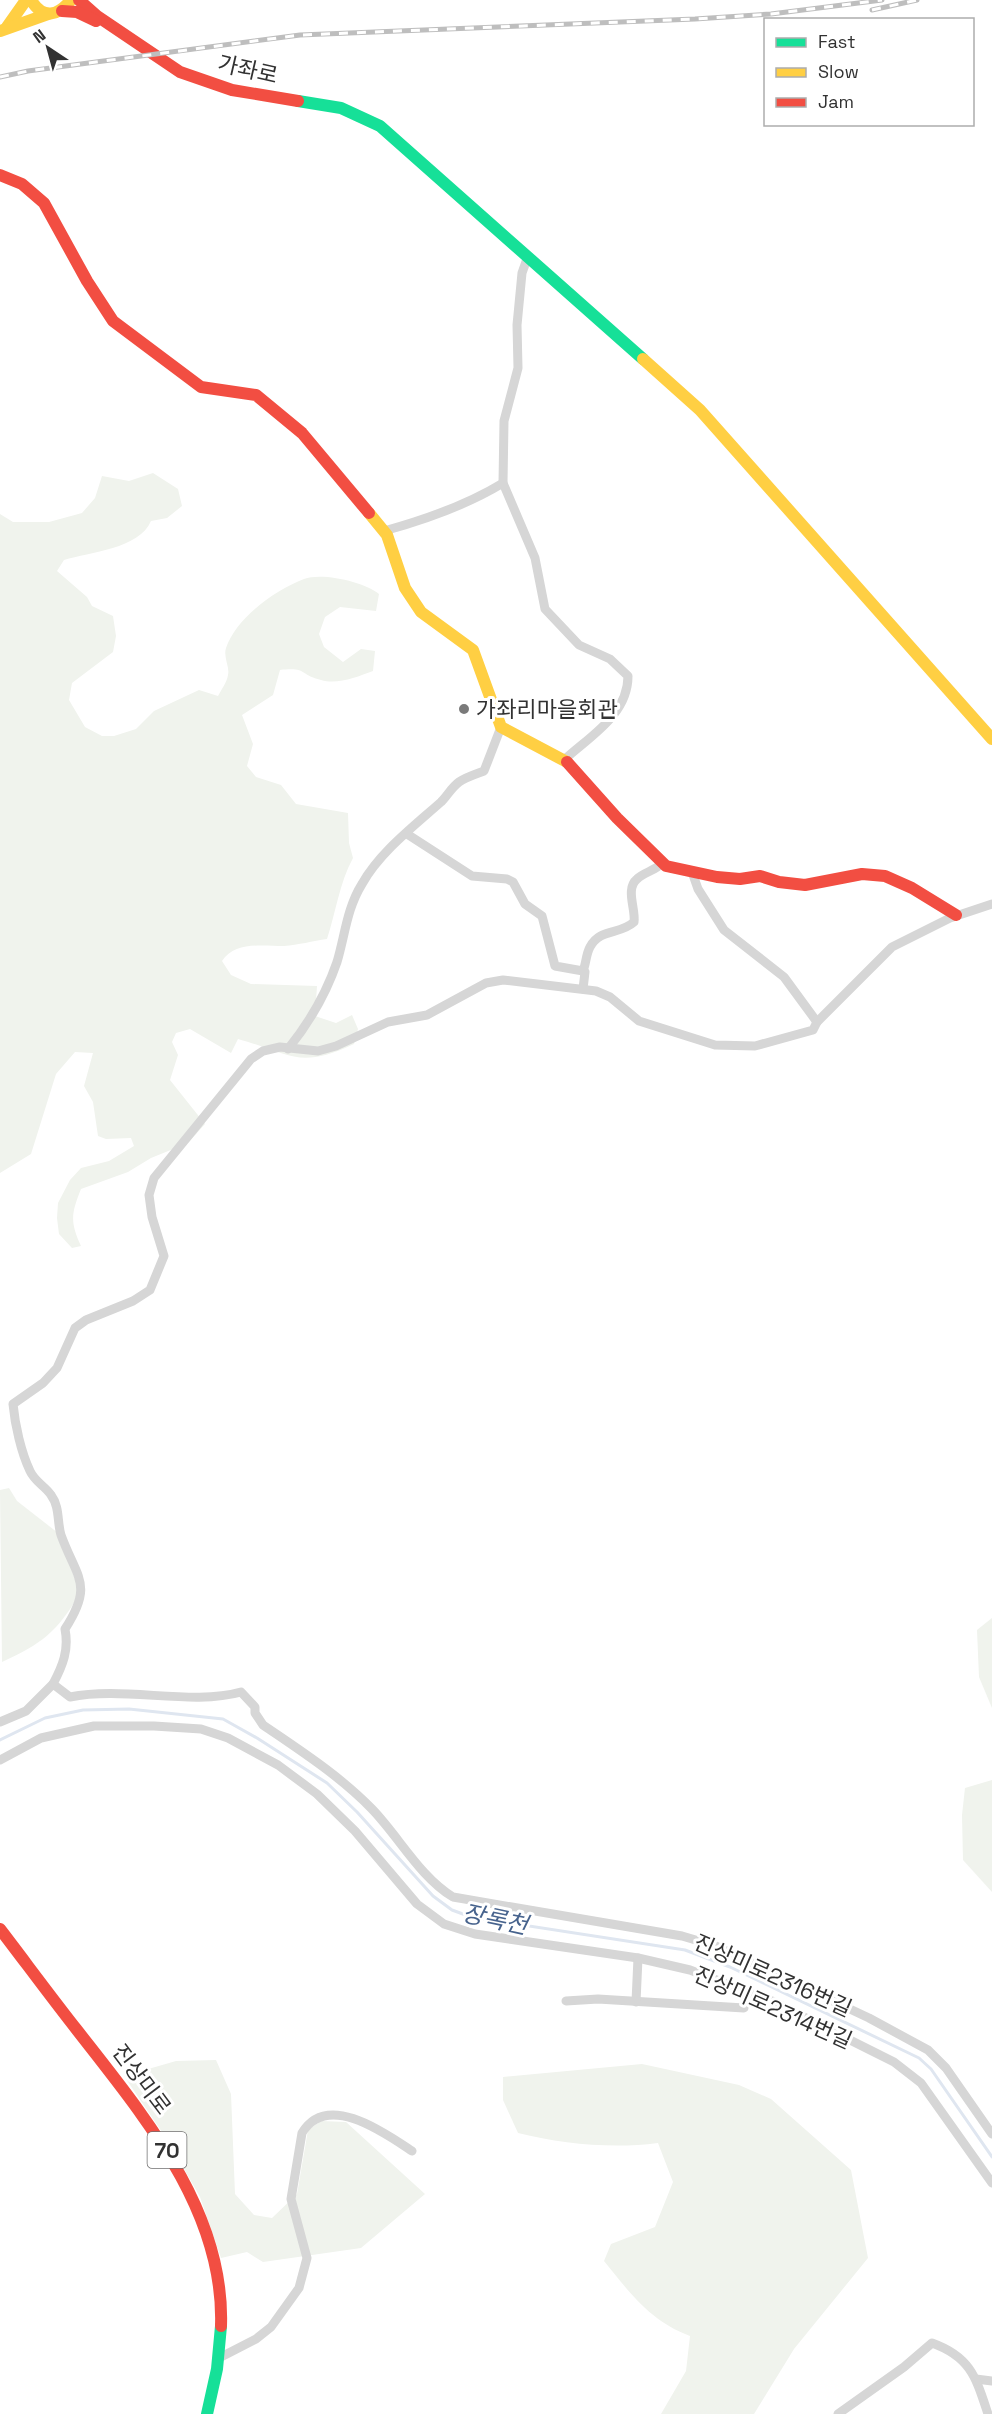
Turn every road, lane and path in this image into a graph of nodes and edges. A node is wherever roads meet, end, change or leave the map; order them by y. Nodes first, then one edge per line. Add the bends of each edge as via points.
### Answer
1 (26, 0) edge
2 (32, 0) edge
3 (71, 0) edge
4 (80, 0) edge
5 (62, 11) junction
6 (48, 14) junction
7 (3, 29) edge
8 (116, 29) junction
9 (0, 175) edge
10 (528, 256) junction
11 (503, 483) junction
12 (384, 531) junction
13 (501, 727) junction
14 (992, 739) edge
15 (564, 760) junction
16 (407, 834) junction
17 (662, 863) junction
18 (692, 872) junction
19 (992, 904) edge
20 (956, 915) junction
21 (583, 971) junction
22 (583, 989) junction
23 (816, 1022) junction
24 (288, 1049) junction
25 (53, 1684) junction
26 (0, 1722) edge
27 (0, 1760) edge
28 (0, 1929) edge
29 (638, 1958) junction
30 (566, 2001) dead end
31 (636, 2002) junction
32 (744, 2008) dead end
33 (992, 2134) edge
34 (412, 2151) dead end
35 (992, 2183) edge
36 (219, 2358) junction
37 (976, 2379) junction
38 (992, 2381) edge
39 (207, 2414) edge
40 (838, 2414) edge
41 (988, 2414) edge

1 - 7 street
2 - 6 street via 36,8
3 - 5 street
4 - 8 street
5 - 6 street
5 - 8 street via 77,12
6 - 7 street
8 - 10 street, 가좌로 via 180,72 232,90 341,108 380,126
9 - 12 street via 22,184 44,203 113,321 201,387 256,395 278,411 302,433
10 - 11 street via 522,273 518,368 504,421
10 - 14 street, 가좌로 via 700,410
11 - 12 street via 454,507
11 - 15 street via 535,558 545,609 579,645 610,659 628,676 628,690 609,720
12 - 13 street via 405,588 421,612 473,650
13 - 15 street
13 - 16 street via 484,771 458,782
15 - 17 street
16 - 21 street via 472,876 513,882 525,904 542,916 555,966
16 - 24 street via 362,884 343,928 328,986
17 - 18 street
17 - 21 street via 632,885 634,922 597,939 589,948
18 - 20 street via 740,879 760,876 805,885 862,874 885,876
18 - 23 street via 724,930 784,977
19 - 20 street
20 - 23 street via 892,947
21 - 22 street
22 - 23 street via 610,998 639,1021 715,1045 755,1046 813,1030
22 - 24 street via 503,980 486,983 427,1014 388,1022 318,1052
24 - 25 street via 263,1051 251,1059 154,1178 149,1196 164,1256 150,1290 75,1328 57,1368 13,1404 30,1471 51,1495 58,1510 61,1533 82,1592 80,1606 65,1629 68,1642 64,1662
25 - 26 street via 26,1711
25 - 33 street, 진상미로2316번길 via 70,1697 107,1693 214,1696 241,1692 255,1707 263,1725 341,1780 445,1892 464,1900 682,1936 716,1946 928,2050 946,2068
27 - 29 street, 진상미로2314번길 via 41,1738 94,1726 154,1726 215,1733 262,1755 317,1794 355,1831 417,1904 444,1923 475,1934
28 - 36 street, 진상미로 / 70 via 170,2155 204,2229 216,2274 221,2313
29 - 31 street
29 - 35 street, 진상미로2314번길 via 713,1977 770,2000 905,2068 921,2083
30 - 31 street
31 - 32 street
34 - 36 street via 363,2120 324,2117 314,2119 306,2127 291,2199 307,2258 298,2288 271,2327
36 - 39 street, 진상미로 / 70
37 - 38 street
37 - 40 street via 955,2353 932,2343
37 - 41 street

